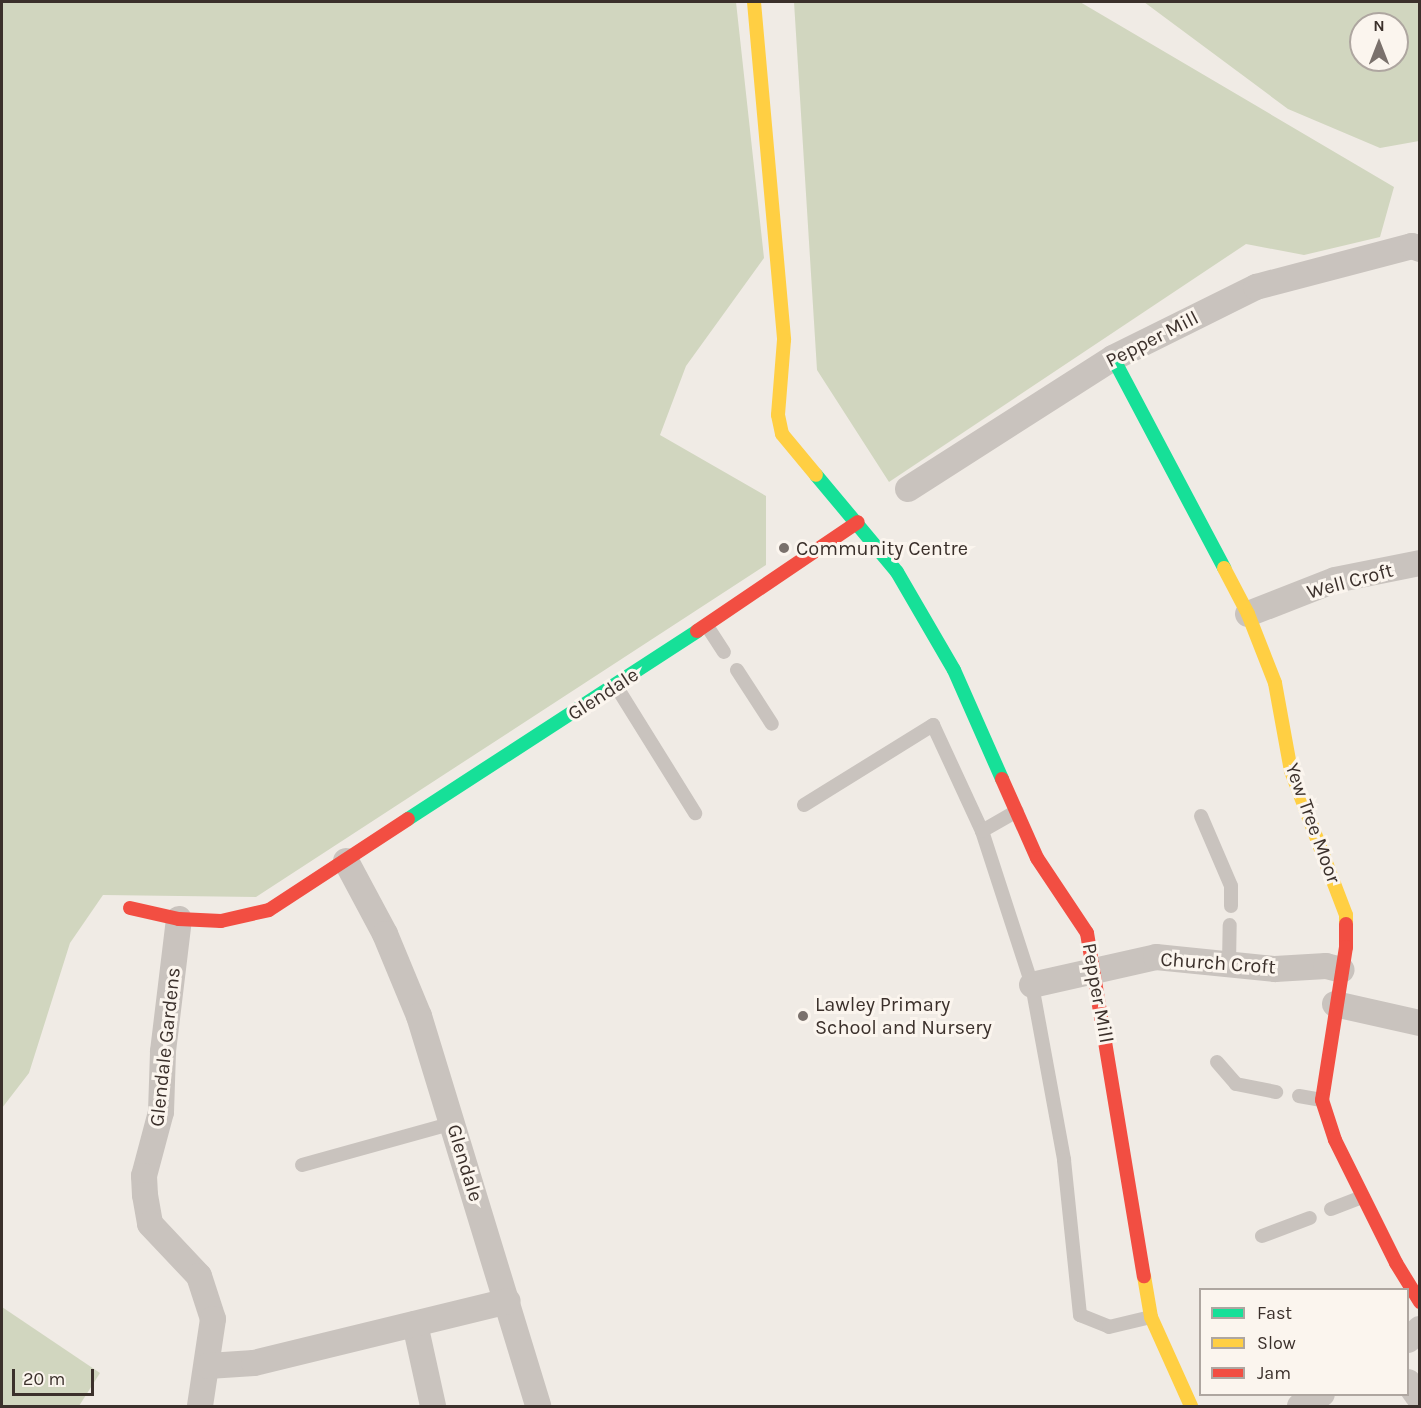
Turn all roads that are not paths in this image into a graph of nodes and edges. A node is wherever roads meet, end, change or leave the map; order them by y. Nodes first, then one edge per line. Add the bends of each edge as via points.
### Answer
1 (755, 6) edge
2 (1419, 249) edge
3 (1113, 358) junction
4 (908, 489) dead end
5 (858, 522) junction
6 (1419, 563) edge
7 (1248, 614) junction
8 (707, 626) junction
9 (724, 652) dead end
10 (737, 670) dead end
11 (616, 686) junction
12 (772, 724) dead end
13 (804, 805) dead end
14 (1017, 811) junction
15 (695, 813) dead end
16 (1201, 816) dead end
17 (982, 831) junction
18 (346, 861) junction
19 (1231, 906) dead end
20 (130, 908) dead end
21 (179, 919) junction
22 (1230, 925) dead end
23 (1229, 964) junction
24 (1095, 969) junction
25 (1342, 970) junction
26 (1032, 985) junction
27 (1335, 1004) junction
28 (1419, 1023) edge
29 (1217, 1062) dead end
30 (1276, 1092) dead end
31 (1299, 1096) dead end
32 (1322, 1100) junction
33 (453, 1123) junction
34 (302, 1164) dead end
35 (1364, 1197) junction
36 (1331, 1209) dead end
37 (1310, 1218) dead end
38 (1262, 1236) dead end
39 (508, 1301) junction
40 (1419, 1302) edge
41 (1151, 1317) junction
42 (415, 1324) junction
43 (208, 1366) junction
44 (1409, 1385) edge
45 (1419, 1399) edge
46 (200, 1407) edge
47 (433, 1407) edge
48 (538, 1407) edge
49 (1191, 1407) edge

1 - 5 street, Pepper Mill via 784,340 778,415 782,434
2 - 3 street, Pepper Mill via 1412,246 1256,287
3 - 4 street, Pepper Mill
3 - 7 street, Yew Tree Moor
5 - 8 street, Glendale
5 - 14 street, Pepper Mill via 897,572 954,670
6 - 7 street, Well Croft via 1335,580
7 - 25 street, Yew Tree Moor via 1275,683 1292,771 1346,915
8 - 9 lane
8 - 11 street, Glendale
10 - 12 lane
11 - 15 lane
11 - 18 street, Glendale
13 - 17 lane via 933,725
14 - 17 lane
14 - 24 street, Pepper Mill via 1036,858 1087,933
16 - 19 lane via 1231,886
17 - 26 lane
18 - 21 street, Glendale via 269,910 221,921
18 - 33 street, Glendale via 385,934 419,1016
20 - 21 street, Glendale
21 - 43 street, Glendale Gardens via 163,1052 161,1112 144,1176 144,1195 150,1224 199,1276 213,1319
22 - 23 lane
23 - 24 street, Church Croft via 1156,957
23 - 25 street, Church Croft
24 - 26 street, Church Croft
24 - 41 street, Pepper Mill
25 - 27 street, Yew Tree Moor
26 - 41 lane via 1064,1160 1080,1315 1108,1327
27 - 28 street
27 - 32 street, Yew Tree Moor
29 - 30 lane via 1236,1084
31 - 32 lane
32 - 35 street, Yew Tree Moor via 1335,1140
33 - 34 lane
33 - 39 street, Glendale
35 - 36 lane
35 - 40 street, Yew Tree Moor
37 - 38 lane
39 - 42 street
39 - 48 street, Glendale
41 - 49 street, Pepper Mill
42 - 43 street via 254,1364
42 - 47 street
43 - 46 street, Glendale Gardens
44 - 45 street

